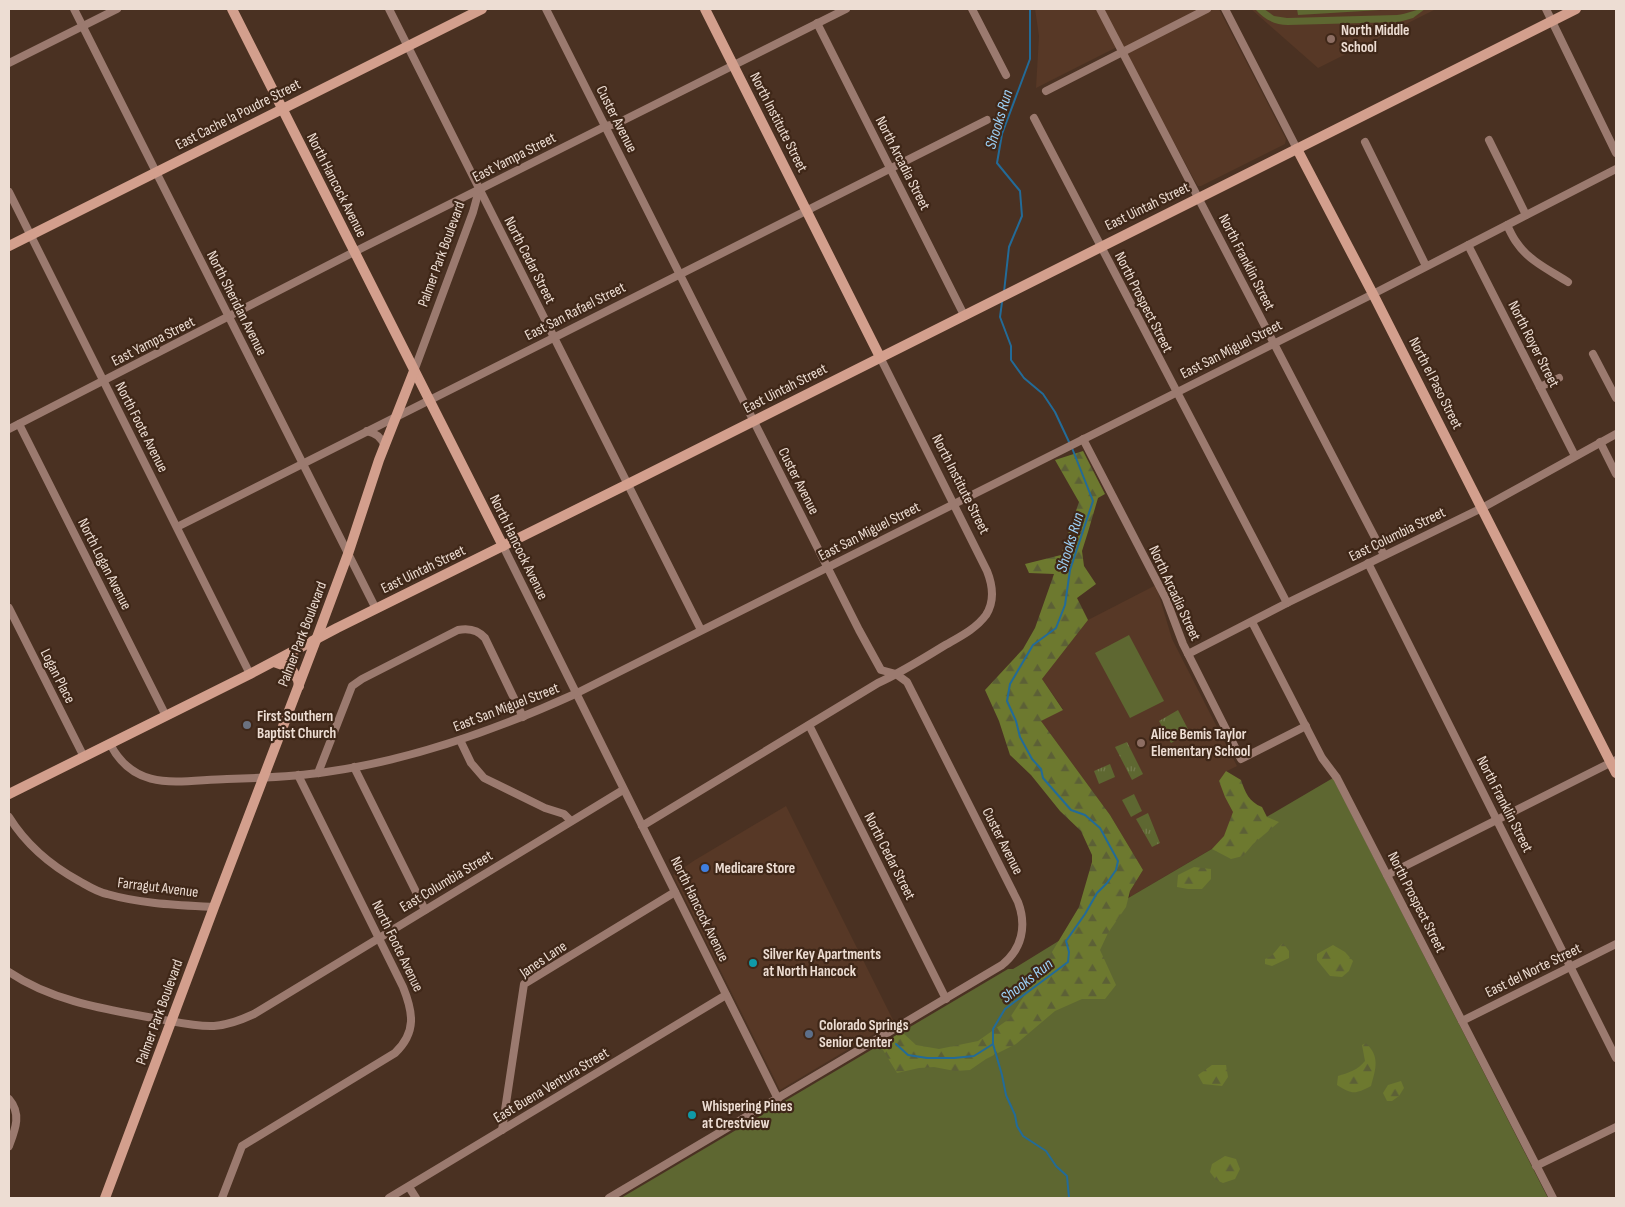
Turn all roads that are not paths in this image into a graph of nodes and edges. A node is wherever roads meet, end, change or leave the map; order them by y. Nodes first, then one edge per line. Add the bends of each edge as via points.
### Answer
1 (74, 9) edge
2 (117, 9) edge
3 (232, 9) edge
4 (389, 9) edge
5 (482, 9) edge
6 (546, 9) edge
7 (705, 9) edge
8 (846, 9) edge
9 (972, 9) edge
10 (1100, 9) edge
11 (1207, 9) edge
12 (1225, 9) edge
13 (1546, 9) edge
14 (1576, 9) edge
15 (1552, 21) junction
16 (818, 23) junction
17 (83, 26) junction
18 (408, 46) junction
19 (1122, 52) junction
20 (9, 63) edge
21 (734, 64) junction
22 (1006, 75) dead end
23 (1046, 91) dead end
24 (282, 108) junction
25 (1034, 118) dead end
26 (987, 120) dead end
27 (606, 126) junction
28 (1489, 140) dead end
29 (1365, 142) dead end
30 (1297, 149) junction
31 (1616, 153) edge
32 (890, 169) junction
33 (1616, 169) edge
34 (156, 171) junction
35 (479, 190) junction
36 (9, 192) edge
37 (1198, 198) junction
38 (807, 211) junction
39 (1526, 215) junction
40 (1507, 225) junction
41 (31, 235) junction
42 (1468, 245) junction
43 (9, 246) edge
44 (1100, 246) junction
45 (354, 252) junction
46 (1426, 266) junction
47 (680, 274) junction
48 (1568, 282) dead end
49 (1373, 294) junction
50 (964, 315) junction
51 (228, 318) junction
52 (554, 337) junction
53 (1273, 343) junction
54 (1593, 354) dead end
55 (880, 357) junction
56 (414, 371) junction
57 (1559, 378) dead end
58 (104, 381) junction
59 (1540, 387) junction
60 (1176, 392) junction
61 (1615, 393) edge
62 (429, 400) junction
63 (395, 417) junction
64 (754, 421) junction
65 (19, 424) junction
66 (9, 429) edge
67 (366, 431) junction
68 (1616, 434) edge
69 (1083, 439) junction
70 (1600, 442) junction
71 (385, 446) junction
72 (1575, 456) junction
73 (302, 464) junction
74 (1616, 474) edge
75 (628, 484) junction
76 (954, 504) junction
77 (1482, 508) junction
78 (177, 527) junction
79 (503, 546) junction
80 (348, 554) junction
81 (1384, 555) junction
82 (1368, 563) junction
83 (827, 567) junction
84 (1287, 603) junction
85 (9, 608) edge
86 (376, 609) junction
87 (1252, 622) junction
88 (701, 630) junction
89 (316, 640) junction
90 (1188, 654) junction
91 (274, 662) junction
92 (250, 674) junction
93 (896, 674) junction
94 (299, 686) junction
95 (576, 694) junction
96 (166, 716) junction
97 (523, 717) junction
98 (809, 725) junction
99 (1306, 726) junction
100 (460, 740) junction
101 (110, 744) junction
102 (84, 757) junction
103 (1614, 761) edge
104 (354, 767) junction
105 (318, 773) junction
106 (1616, 773) edge
107 (298, 775) junction
108 (264, 777) junction
109 (623, 790) junction
110 (9, 794) edge
111 (9, 817) edge
112 (1497, 820) junction
113 (571, 821) junction
114 (642, 826) junction
115 (1387, 875) junction
116 (675, 892) junction
117 (214, 907) junction
118 (425, 910) junction
119 (379, 938) junction
120 (1616, 944) edge
121 (1571, 966) junction
122 (9, 972) edge
123 (726, 995) junction
124 (946, 999) junction
125 (171, 1021) junction
126 (1462, 1021) junction
127 (1616, 1058) edge
128 (778, 1098) junction
129 (9, 1099) edge
130 (1616, 1127) edge
131 (502, 1130) junction
132 (9, 1146) edge
133 (1536, 1166) junction
134 (409, 1187) junction
135 (105, 1198) edge
136 (222, 1198) edge
137 (389, 1198) edge
138 (416, 1198) edge
139 (609, 1198) edge
140 (1553, 1198) edge

1 - 17 street, North Sheridan Avenue
2 - 17 street
3 - 24 main road, North Hancock Avenue
4 - 18 street, North Cedar Street
5 - 18 main road, East Cache la Poudre Street
6 - 27 street, Custer Avenue
7 - 21 main road, North Institute Street
8 - 16 street, East Yampa Street
9 - 22 street
10 - 19 street, North Franklin Street
11 - 19 street
12 - 30 street, North el Paso Street
13 - 15 street
14 - 15 main road, East Uintah Street
15 - 30 main road, East Uintah Street
15 - 31 street
16 - 21 street, East Yampa Street
16 - 32 street, North Arcadia Street
17 - 20 street
17 - 34 street, North Sheridan Avenue
18 - 24 main road, East Cache la Poudre Street
18 - 35 street, North Cedar Street
19 - 23 street
19 - 37 street, North Franklin Street
21 - 27 street, East Yampa Street via 616,124
21 - 38 main road, North Institute Street
24 - 34 main road, East Cache la Poudre Street
24 - 45 main road, North Hancock Avenue
25 - 44 street, North Prospect Street
26 - 32 street, East San Rafael Street
27 - 35 street, East Yampa Street
27 - 47 street, Custer Avenue
28 - 39 street
29 - 46 street
30 - 37 main road, East Uintah Street
30 - 49 main road, North el Paso Street
32 - 38 street, East San Rafael Street
32 - 50 street, North Arcadia Street
33 - 39 street, East San Miguel Street
34 - 41 main road, East Cache la Poudre Street
34 - 51 street, North Sheridan Avenue
35 - 45 street, East Yampa Street
35 - 52 street, North Cedar Street
35 - 56 street, Palmer Park Boulevard via 474,212
36 - 41 street, North Foote Avenue
37 - 44 main road, East Uintah Street
37 - 53 street, North Franklin Street
38 - 47 street, East San Rafael Street
38 - 55 main road, North Institute Street
39 - 40 street, East San Miguel Street
40 - 42 street, East San Miguel Street
40 - 48 street via 1517,244 1538,263
41 - 43 main road, East Cache la Poudre Street
41 - 58 street, North Foote Avenue
42 - 46 street, East San Miguel Street
42 - 59 street, North Royer Street
44 - 50 main road, East Uintah Street
44 - 60 street, North Prospect Street
45 - 51 street, East Yampa Street
45 - 56 main road, North Hancock Avenue
46 - 49 street, East San Miguel Street
47 - 52 street, East San Rafael Street
47 - 64 street, Custer Avenue
49 - 53 street, East San Miguel Street
49 - 77 main road, North el Paso Street
50 - 55 main road, East Uintah Street
51 - 58 street, East Yampa Street
51 - 73 street, North Sheridan Avenue
52 - 62 street, East San Rafael Street
52 - 75 street, North Cedar Street
53 - 60 street, East San Miguel Street
53 - 81 street, North Franklin Street
54 - 61 street
55 - 64 main road, East Uintah Street
55 - 76 street, North Institute Street
56 - 62 main road, North Hancock Avenue
56 - 63 main road, Palmer Park Boulevard
57 - 59 street
58 - 65 street, East Yampa Street
58 - 78 street, North Foote Avenue
59 - 72 street, North Royer Street
60 - 69 street, East San Miguel Street
60 - 84 street, North Prospect Street
62 - 63 street, East San Rafael Street
62 - 79 main road, North Hancock Avenue
63 - 67 street, East San Rafael Street
63 - 71 main road, Palmer Park Boulevard
64 - 75 main road, East Uintah Street
64 - 83 street, Custer Avenue
65 - 66 street, East Yampa Street
65 - 96 street, North Logan Avenue
67 - 71 street via 375,433
67 - 73 street, East San Rafael Street
68 - 70 street, East Columbia Street
69 - 76 street, East San Miguel Street
69 - 90 street, North Arcadia Street via 1166,599
70 - 72 street, East Columbia Street
70 - 74 street
71 - 80 main road, Palmer Park Boulevard
72 - 77 street, East Columbia Street
73 - 78 street, East San Rafael Street
73 - 80 street, North Sheridan Avenue
75 - 79 main road, East Uintah Street
75 - 88 street, North Cedar Street
76 - 83 street, East San Miguel Street
76 - 93 street, North Institute Street via 990,578 993,594 990,608 970,631
77 - 81 street, East Columbia Street
77 - 103 main road, North el Paso Street
78 - 92 street, North Foote Avenue
79 - 86 main road, East Uintah Street
79 - 95 street, North Hancock Avenue
80 - 86 street, North Sheridan Avenue
80 - 89 main road, Palmer Park Boulevard
81 - 82 street, East Columbia Street
82 - 84 street, East Columbia Street
82 - 112 street, North Franklin Street
83 - 88 street, East San Miguel Street
83 - 93 street, Custer Avenue via 881,670
84 - 87 street, East Columbia Street
85 - 102 street, Logan Place
86 - 89 main road, East Uintah Street
87 - 90 street, East Columbia Street
87 - 99 street, North Prospect Street
88 - 95 street, East San Miguel Street
89 - 91 main road, East Uintah Street
89 - 94 main road, Palmer Park Boulevard
90 - 99 street, North Arcadia Street via 1240,759
91 - 92 main road, East Uintah Street
91 - 94 main road via 291,668
92 - 96 main road, East Uintah Street
93 - 98 street, North Institute Street
93 - 124 street, Custer Avenue via 907,682 1018,902 1023,918 1020,942 1014,953 1002,965
94 - 108 main road, Palmer Park Boulevard
95 - 97 street, East San Miguel Street
95 - 109 street, North Hancock Avenue
96 - 101 main road, East Uintah Street
97 - 100 street, East San Miguel Street
97 - 105 street via 485,638 476,631 458,630 352,686
98 - 114 street, North Institute Street
98 - 124 street, North Cedar Street
99 - 115 street, North Prospect Street
100 - 104 street, East San Miguel Street
100 - 113 street via 471,763 484,778 564,814
101 - 102 main road, East Uintah Street
101 - 108 street, East San Miguel Street via 128,768 151,779
102 - 110 main road, East Uintah Street
103 - 106 main road, North el Paso Street
103 - 112 street
104 - 105 street, East San Miguel Street
104 - 118 street
105 - 107 street, East San Miguel Street
107 - 108 street, East San Miguel Street
107 - 119 street, North Foote Avenue
108 - 117 main road, Palmer Park Boulevard
109 - 113 street, East Columbia Street
109 - 114 street, North Hancock Avenue
111 - 117 street, Farragut Avenue via 23,838 48,862 104,894 155,904
112 - 115 street
112 - 121 street, North Franklin Street
113 - 118 street, East Columbia Street
114 - 116 street, North Hancock Avenue
115 - 126 street, North Prospect Street
116 - 123 street, North Hancock Avenue
116 - 131 street, Janes Lane via 524,984
117 - 125 main road, Palmer Park Boulevard
118 - 119 street, East Columbia Street
119 - 125 street, East Columbia Street via 242,1019 212,1026
119 - 136 street, North Foote Avenue via 410,1004 411,1026 406,1041 390,1057 242,1146
120 - 121 street, East del Norte Street
121 - 126 street, East del Norte Street
121 - 127 street, North Franklin Street
122 - 125 street, East Columbia Street via 38,988 90,1006
123 - 128 street, North Hancock Avenue
123 - 131 street, East Buena Ventura Street
124 - 128 street
125 - 135 main road, Palmer Park Boulevard
126 - 133 street, North Prospect Street
128 - 139 street
129 - 132 street via 17,1120
130 - 133 street
131 - 134 street, East Buena Ventura Street
133 - 140 street, North Prospect Street
134 - 137 street, East Buena Ventura Street
134 - 138 street

